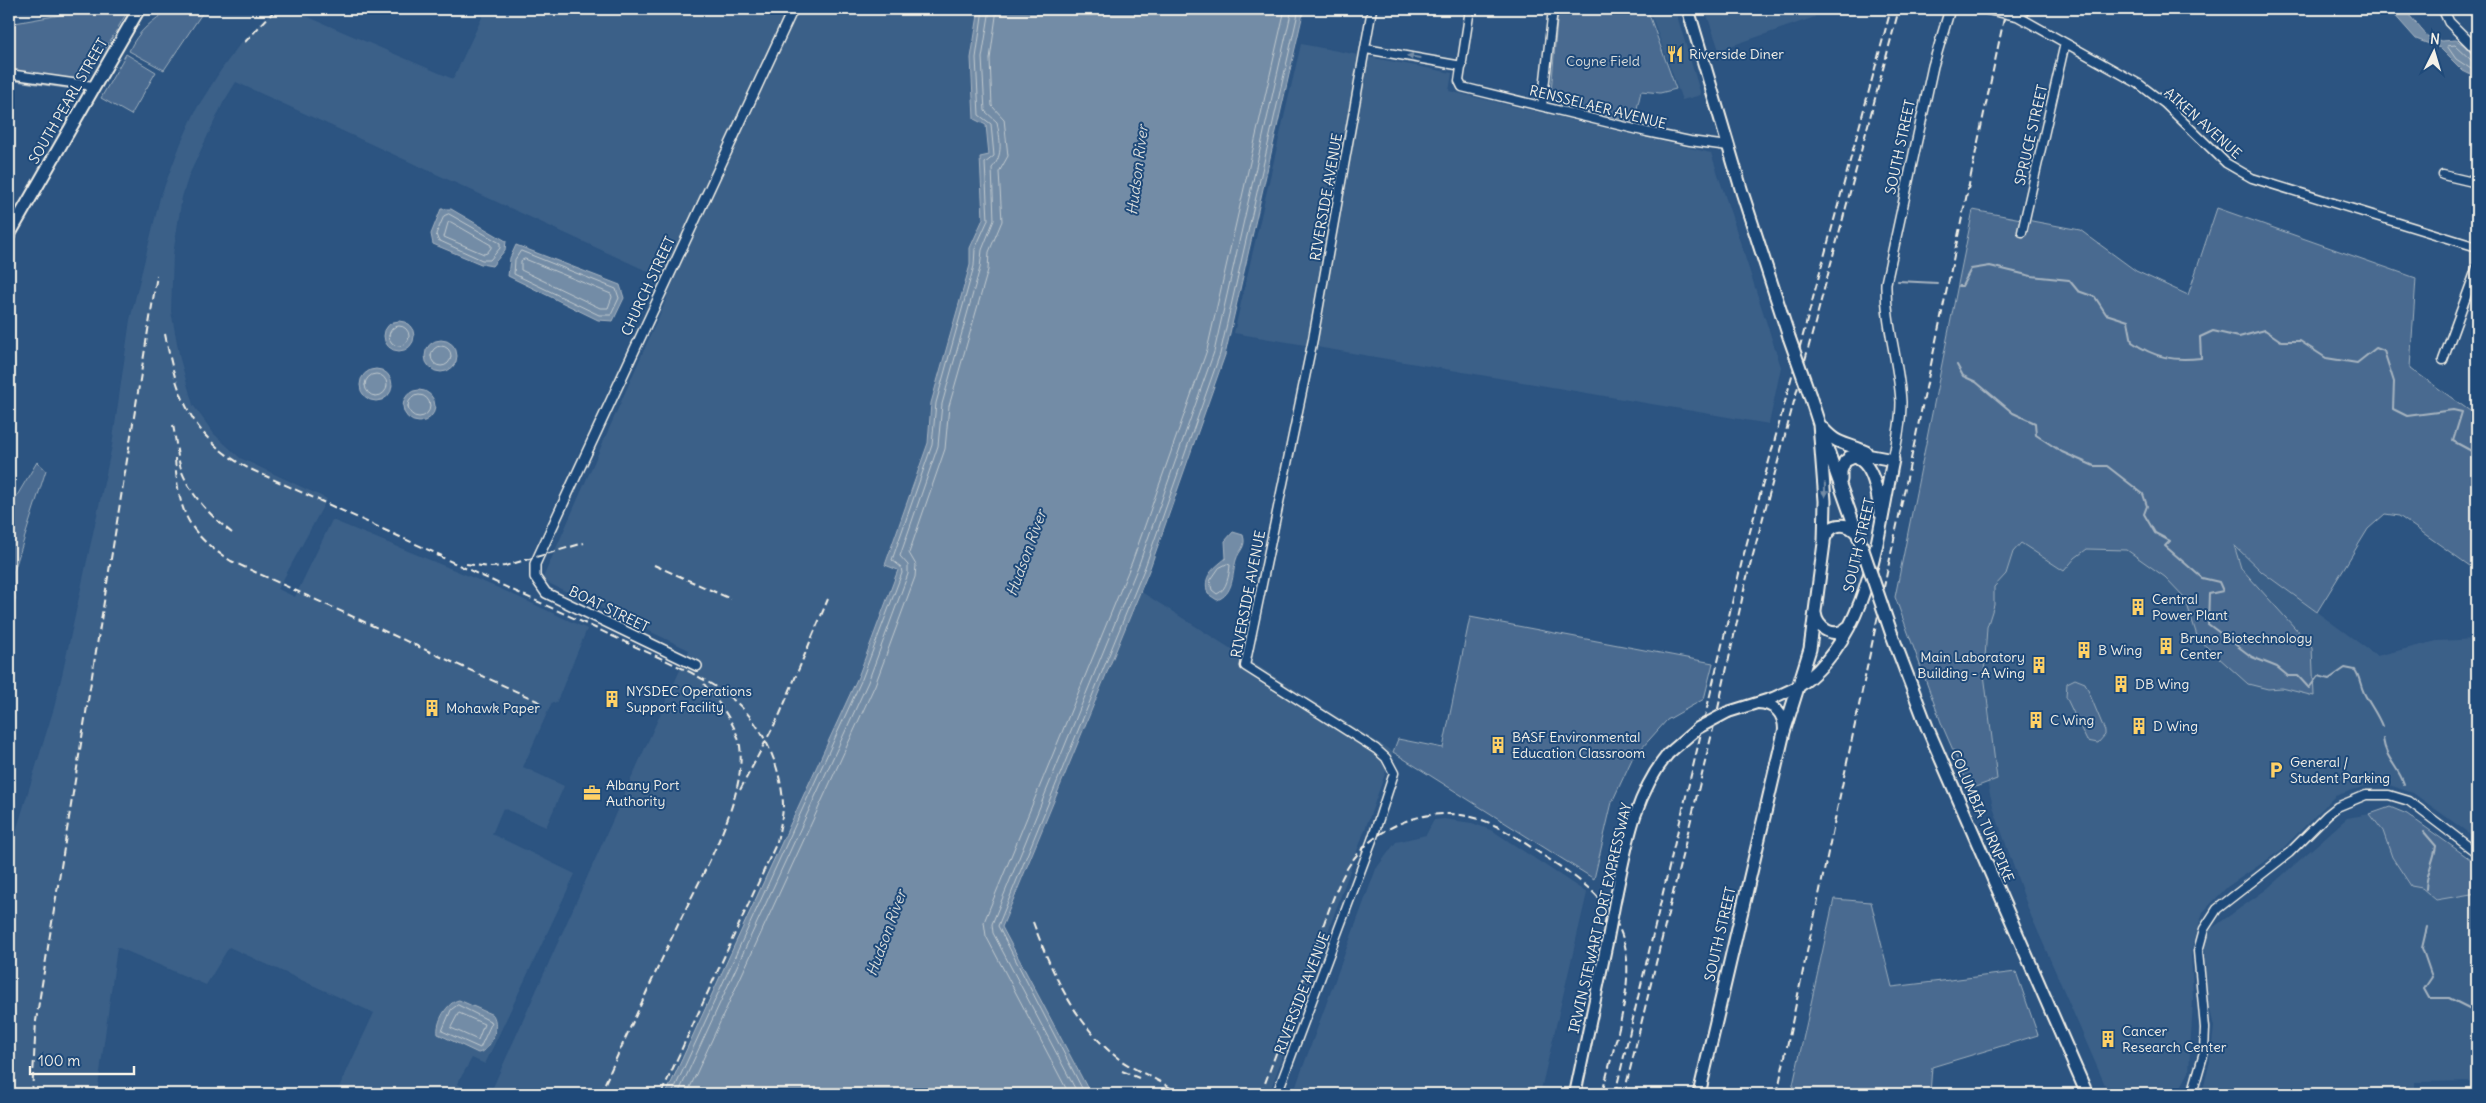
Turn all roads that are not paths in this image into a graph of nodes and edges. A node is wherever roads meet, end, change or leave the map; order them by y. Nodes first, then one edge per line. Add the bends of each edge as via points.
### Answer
1 (149, 9) edge
2 (793, 9) edge
3 (1372, 9) edge
4 (1470, 9) edge
5 (1553, 9) edge
6 (1688, 9) edge
7 (1950, 9) edge
8 (1983, 9) edge
9 (2027, 9) edge
10 (2442, 9) edge
11 (137, 12) edge
12 (2017, 16) junction
13 (2066, 43) junction
14 (1366, 48) junction
15 (2477, 50) edge
16 (1462, 66) junction
17 (9, 74) edge
18 (93, 86) junction
19 (1542, 106) junction
20 (1728, 146) junction
21 (2443, 175) dead end
22 (2477, 183) edge
23 (2022, 232) dead end
24 (9, 235) edge
25 (2477, 247) edge
26 (2477, 267) edge
27 (2443, 360) dead end
28 (1819, 424) junction
29 (1872, 455) junction
30 (1849, 457) junction
31 (1893, 460) junction
32 (1841, 487) junction
33 (1880, 522) junction
34 (1859, 538) junction
35 (1824, 543) junction
36 (535, 577) joint
37 (1815, 611) junction
38 (1849, 627) junction
39 (698, 667) dead end
40 (1799, 686) junction
41 (1752, 704) junction
42 (1784, 732) junction
43 (2477, 853) edge
44 (1277, 1094) edge
45 (1575, 1094) edge
46 (1699, 1094) edge
47 (2087, 1094) edge
48 (2192, 1094) edge

1 - 11 main road
2 - 36 street, CHURCH STREET via 544,542 535,564
3 - 14 street, RIVERSIDE AVENUE
4 - 16 street
5 - 19 street
6 - 20 main road
7 - 31 street, SOUTH STREET via 1933,66 1886,283 1886,307 1900,402
8 - 12 street, AIKEN AVENUE
9 - 12 street
10 - 15 street via 2449,22
11 - 18 main road, SOUTH PEARL STREET
12 - 13 street, AIKEN AVENUE
13 - 23 street, SPRUCE STREET
13 - 25 street, AIKEN AVENUE via 2138,84 2164,103 2226,163 2252,178
16 -> 14 street
14 - 44 street, RIVERSIDE AVENUE via 1312,347 1245,666 1376,749 1386,758 1394,773
16 - 19 street, RENSSELAER AVENUE via 1459,81 1462,87
17 - 18 street
18 - 24 main road, SOUTH PEARL STREET
19 - 20 street, RENSSELAER AVENUE via 1664,136
20 - 28 main road, bridge
21 - 22 street
26 - 27 street
28 - 29 main road via 1833,439
28 - 32 main road, COLUMBIA TURNPIKE
28 -> 35 main road via 1825,487
29 - 30 main road
29 - 31 main road
30 - 32 main road via 1842,466
30 - 33 main road via 1858,458 1869,471 1878,500
31 - 33 main road, SOUTH STREET
32 - 34 main road, COLUMBIA TURNPIKE
33 - 38 main road, SOUTH STREET via 1865,589
34 - 35 main road via 1848,525 1837,525 1829,531
34 - 47 main road, COLUMBIA TURNPIKE, bridge via 1927,727
35 - 37 main road
36 - 39 street, BOAT STREET via 546,593
37 - 38 main road via 1819,625 1828,632 1840,633
37 - 40 main road via 1810,649
38 - 40 main road, SOUTH STREET via 1819,668
40 - 41 main road, IRWIN STEWART PORT EXPRESSWAY
40 - 42 main road, SOUTH STREET
41 - 42 main road via 1768,704 1777,710 1783,718
41 - 45 main road, IRWIN STEWART PORT EXPRESSWAY, bridge via 1698,728 1668,754 1651,778 1638,806
42 - 46 main road, SOUTH STREET
43 - 48 street via 2409,801 2389,795 2366,795 2332,811 2289,854 2217,909 2204,929 2198,951 2204,1045 2201,1068

